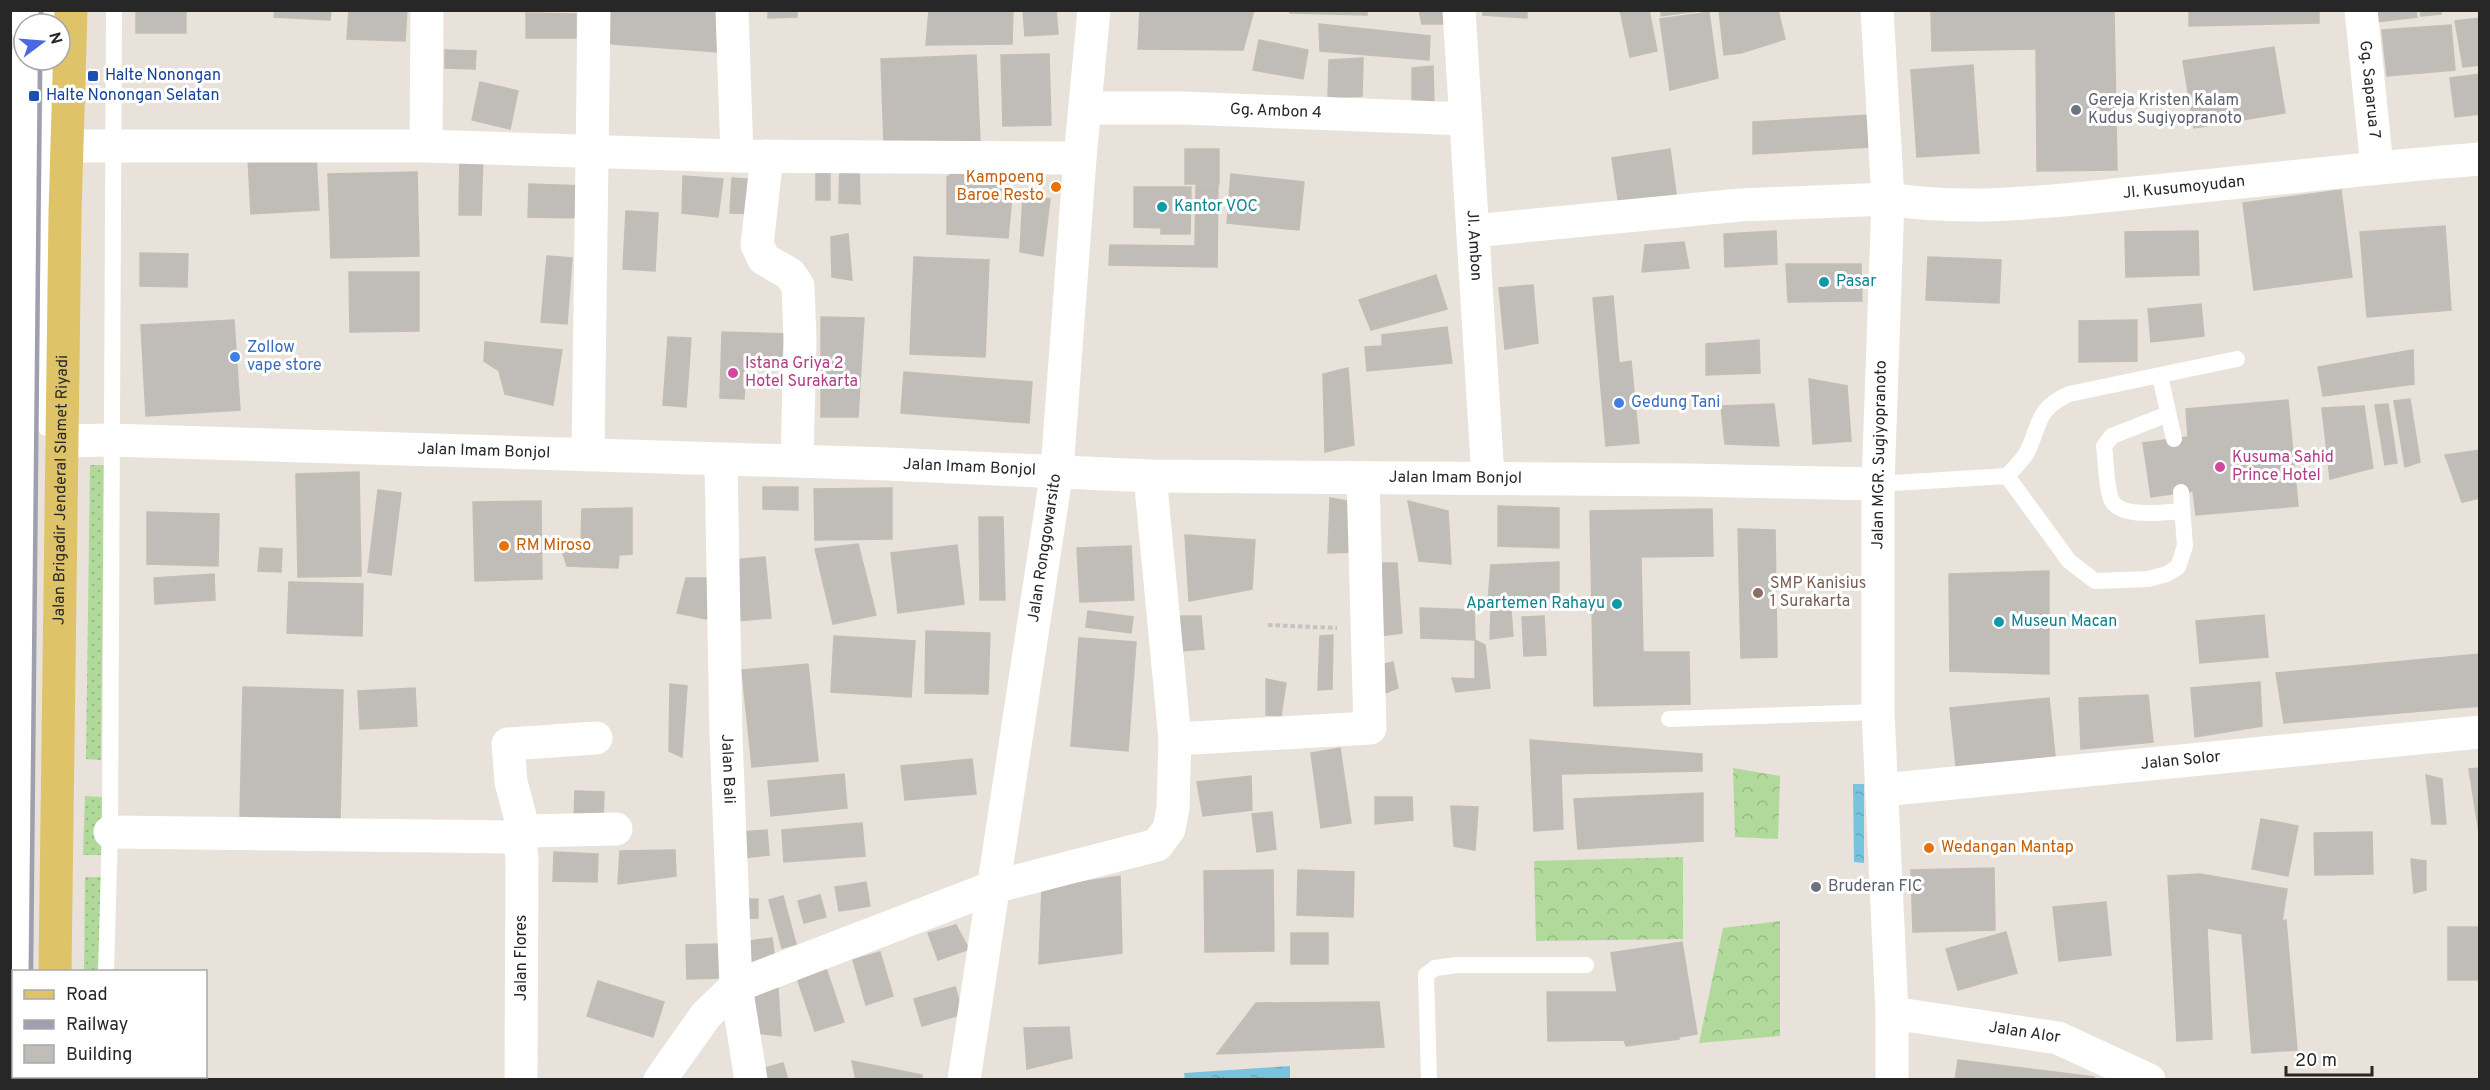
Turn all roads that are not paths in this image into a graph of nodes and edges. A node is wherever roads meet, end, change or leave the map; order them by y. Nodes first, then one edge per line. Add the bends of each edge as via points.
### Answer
1 (71, 10) edge
2 (114, 10) edge
3 (428, 10) edge
4 (594, 10) edge
5 (732, 10) edge
6 (1094, 10) edge
7 (1459, 10) edge
8 (1877, 10) edge
9 (2361, 10) edge
10 (26, 72) edge
11 (50, 72) edge
12 (1086, 108) junction
13 (1467, 140) junction
14 (68, 146) junction
15 (113, 146) junction
16 (426, 146) junction
17 (592, 151) junction
18 (752, 156) junction
19 (1080, 158) junction
20 (2480, 159) edge
21 (2378, 167) junction
22 (1888, 199) junction
23 (36, 213) edge
24 (1473, 231) junction
25 (2237, 359) dead end
26 (2160, 376) junction
27 (2168, 414) junction
28 (2174, 439) dead end
29 (111, 440) junction
30 (62, 441) junction
31 (588, 454) junction
32 (721, 459) junction
33 (797, 461) junction
34 (1056, 470) junction
35 (1150, 476) junction
36 (2007, 476) junction
37 (1488, 478) junction
38 (1364, 479) junction
39 (1878, 484) junction
40 (2181, 492) dead end
41 (2182, 511) junction
42 (34, 573) edge
43 (1878, 712) junction
44 (1669, 719) dead end
45 (2480, 732) edge
46 (596, 738) dead end
47 (1174, 739) junction
48 (1882, 790) junction
49 (616, 829) dead end
50 (110, 832) junction
51 (521, 834) junction
52 (994, 887) junction
53 (1586, 965) dead end
54 (16, 970) edge
55 (40, 970) edge
56 (55, 970) edge
57 (106, 970) edge
58 (736, 986) junction
59 (1892, 1013) junction
60 (521, 1080) edge
61 (660, 1080) edge
62 (751, 1080) edge
63 (964, 1080) edge
64 (1429, 1080) edge
65 (1892, 1080) edge
66 (2149, 1080) edge

1 - 14 main road, Jalan Brigadir Jenderal Slamet Riyadi
2 - 15 lane
3 - 16 street
4 - 17 street
5 - 18 street
6 - 12 street, Jalan Ronggowarsito
7 - 13 street, Jl. Ambon
8 - 22 street, Jalan MGR. Sugiyopranoto
9 - 21 street, Gg. Saparua 7
10 - 23 street
11 - 23 lane
12 - 13 street, Gg. Ambon 4 via 1196,108
12 - 19 street, Jalan Ronggowarsito
13 - 24 street, Jl. Ambon
14 - 15 street
14 - 23 main road, Jalan Brigadir Jenderal Slamet Riyadi
15 - 16 street
15 - 29 lane
16 - 17 street
17 - 18 street
17 - 31 street
18 - 19 street
18 - 33 street via 758,245 764,258 790,274 798,286
19 - 34 street, Jalan Ronggowarsito
20 - 21 street, Jl. Kusumoyudan
21 - 22 street, Jl. Kusumoyudan via 1981,206
22 - 24 street, Jl. Kusumoyudan via 1740,205
22 - 39 street, Jalan MGR. Sugiyopranoto
23 - 30 main road, Jalan Brigadir Jenderal Slamet Riyadi
23 - 42 street
24 - 37 street, Jl. Ambon
25 - 26 lane
26 - 27 lane
26 - 36 lane via 2055,400 2042,413 2025,454
27 - 28 lane
27 - 41 lane via 2108,440 2104,446 2111,499 2118,508 2133,513
29 - 30 street, Jalan Imam Bonjol
29 - 31 street, Jalan Imam Bonjol
29 - 50 lane
30 - 42 main road, Jalan Brigadir Jenderal Slamet Riyadi
31 - 32 street, Jalan Imam Bonjol
32 - 33 street, Jalan Imam Bonjol
32 - 58 street, Jalan Bali
33 - 34 street, Jalan Imam Bonjol
34 - 35 street, Jalan Imam Bonjol
34 - 52 street, Jalan Ronggowarsito
35 - 38 street, Jalan Imam Bonjol
35 - 47 street
36 - 39 lane
36 - 41 lane via 2069,561 2096,581 2148,579 2178,567 2185,546
37 - 38 street, Jalan Imam Bonjol
37 - 39 street, Jalan Imam Bonjol
38 - 47 street via 1370,728
39 - 43 street, Jalan MGR. Sugiyopranoto
40 - 41 lane
42 - 54 street
42 - 55 lane
42 - 56 main road, Jalan Brigadir Jenderal Slamet Riyadi
43 - 44 lane
43 - 48 street, Jalan MGR. Sugiyopranoto
45 - 48 street, Jalan Solor
46 - 51 street, Jalan Flores via 508,744
47 - 52 street via 1173,808 1169,829 1156,845
48 - 59 street, Jalan MGR. Sugiyopranoto
49 - 51 street
50 - 51 street
50 - 57 lane
51 - 60 street, Jalan Flores
52 - 58 street
52 - 63 street, Jalan Ronggowarsito
53 - 64 lane via 1435,968 1426,975
58 - 61 street via 706,1015
58 - 62 street, Jalan Bali
59 - 65 street, Jalan MGR. Sugiyopranoto
59 - 66 street, Jalan Alor via 2058,1038

